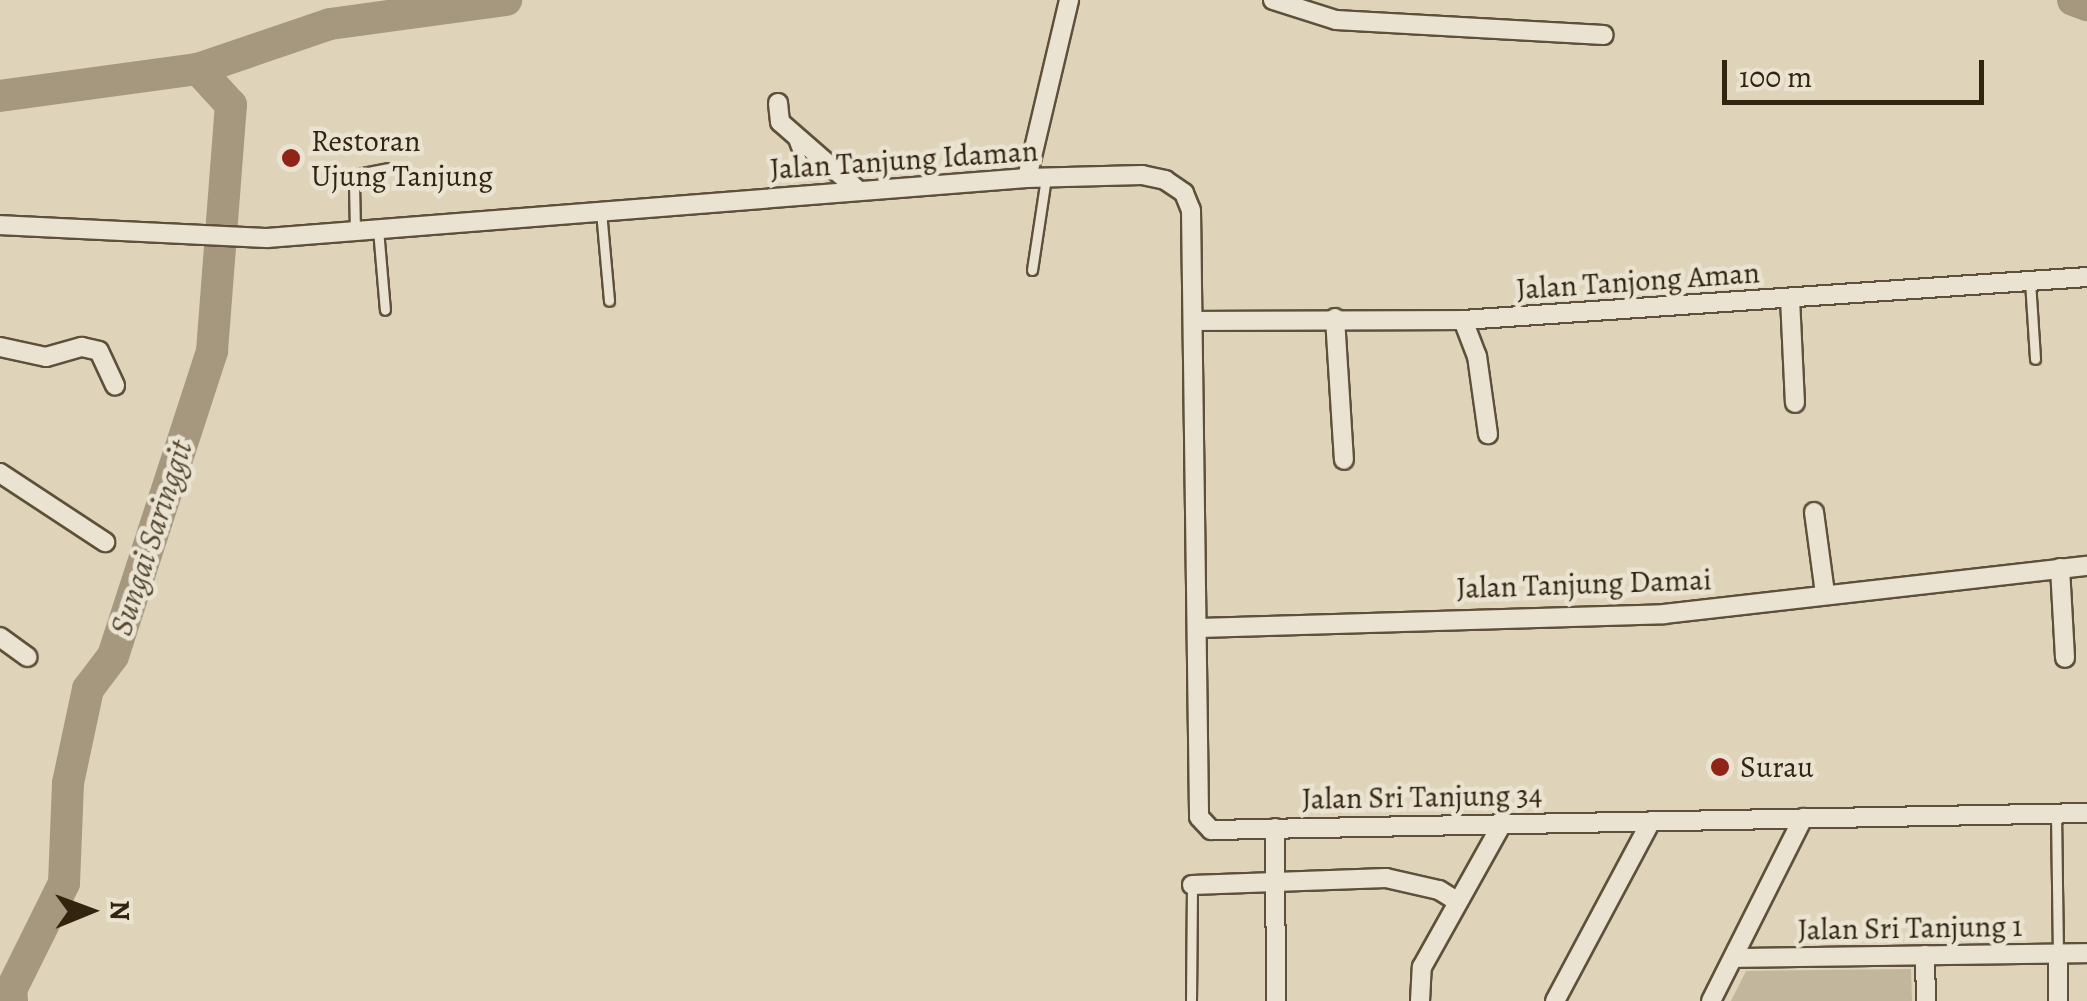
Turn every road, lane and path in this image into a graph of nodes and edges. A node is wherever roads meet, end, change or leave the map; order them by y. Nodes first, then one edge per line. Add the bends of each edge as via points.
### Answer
1 (1070, 0) edge
2 (1274, 0) edge
3 (1604, 35) dead end
4 (778, 103) dead end
5 (388, 168) dead end
6 (1036, 178) junction
7 (858, 190) junction
8 (601, 211) junction
9 (0, 225) edge
10 (378, 228) junction
11 (354, 230) junction
12 (1032, 270) dead end
13 (2087, 277) edge
14 (2030, 281) junction
15 (1790, 298) junction
16 (609, 301) dead end
17 (385, 310) dead end
18 (1335, 318) junction
19 (1462, 320) junction
20 (1192, 321) junction
21 (0, 347) edge
22 (2035, 359) dead end
23 (115, 386) dead end
24 (1795, 403) dead end
25 (1488, 434) dead end
26 (1344, 460) dead end
27 (0, 473) edge
28 (1814, 512) dead end
29 (105, 542) dead end
30 (2087, 566) edge
31 (2060, 568) junction
32 (1825, 592) junction
33 (1200, 628) junction
34 (0, 637) edge
35 (28, 657) dead end
36 (2065, 658) dead end
37 (2087, 813) edge
38 (2056, 814) junction
39 (1199, 817) joint
40 (1803, 818) junction
41 (1651, 821) junction
42 (1504, 822) junction
43 (1275, 828) junction
44 (1275, 880) junction
45 (1192, 885) joint
46 (1458, 902) junction
47 (2087, 952) edge
48 (2058, 953) junction
49 (1926, 955) junction
50 (1734, 958) junction
51 (1191, 1001) edge
52 (1276, 1001) edge
53 (1420, 1001) edge
54 (1555, 1001) edge
55 (1711, 1001) edge
56 (1926, 1001) edge
57 (2058, 1001) edge

1 - 6 street
2 - 3 street via 1336,20
4 - 7 street via 780,122
5 - 11 lane via 363,173 354,183
6 - 7 street, Jalan Tanjung Idaman
6 - 12 lane
6 - 20 street, Jalan Tanjung Idaman via 1142,174 1184,193 1191,210
7 - 8 street, Jalan Tanjung Idaman
8 - 10 street, Jalan Tanjung Idaman
8 - 16 lane
9 - 11 street, Jalan Tanjung Idaman via 166,238
10 - 11 street, Jalan Tanjung Idaman
10 - 17 lane
13 - 14 street, Jalan Tanjong Aman
14 - 15 street, Jalan Tanjong Aman
14 - 22 lane
15 - 19 street, Jalan Tanjong Aman
15 - 24 street
18 - 19 street, Jalan Tanjong Aman
18 - 20 street, Jalan Tanjong Aman
18 - 26 street
19 - 25 street via 1477,356
20 - 33 street, Jalan Tanjung Idaman
21 - 23 street via 46,357 82,346 99,351
27 - 29 street
28 - 32 street
30 - 31 street, Jalan Tanjung Damai
31 - 32 street, Jalan Tanjung Damai
31 - 36 street
32 - 33 street, Jalan Tanjung Damai via 1664,614
33 - 39 street, Jalan Tanjung Idaman
34 - 35 street
37 - 38 street, Jalan Sri Tanjung 34
38 - 40 street, Jalan Sri Tanjung 34
38 - 48 lane
39 - 43 street, Jalan Sri Tanjung 34 via 1211,830
40 - 41 street, Jalan Sri Tanjung 34
40 - 50 street
41 - 42 street, Jalan Sri Tanjung 34
41 - 54 street
42 - 43 street, Jalan Sri Tanjung 34
42 - 46 street
43 - 44 street
44 - 45 street
44 - 46 street via 1386,878 1439,890
44 - 52 street
45 - 51 lane
46 - 53 street via 1422,967
47 - 48 street, Jalan Sri Tanjung 1
48 - 49 street, Jalan Sri Tanjung 1
48 - 57 street
49 - 50 street, Jalan Sri Tanjung 1
49 - 56 street
50 - 55 street

